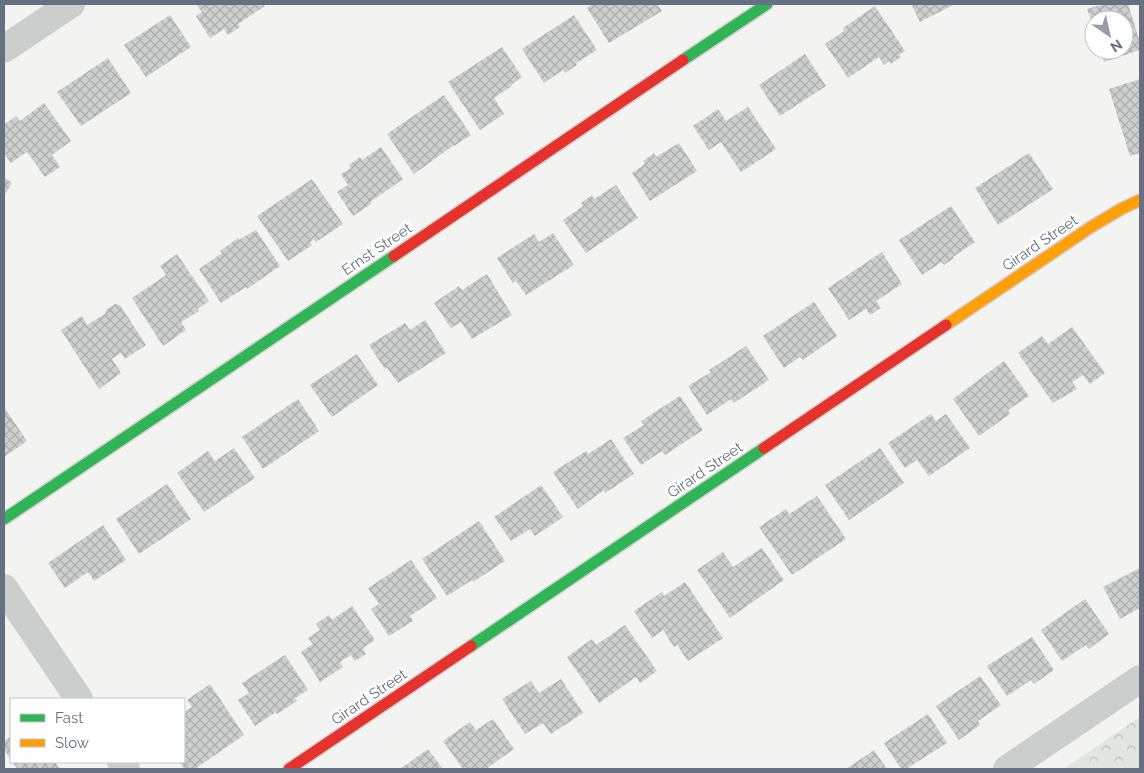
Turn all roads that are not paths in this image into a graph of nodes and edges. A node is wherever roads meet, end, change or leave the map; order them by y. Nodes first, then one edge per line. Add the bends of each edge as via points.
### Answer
1 (71, 4) edge
2 (767, 4) edge
3 (4, 49) edge
4 (1140, 200) edge
5 (4, 520) edge
6 (4, 588) edge
7 (1140, 680) edge
8 (78, 698) edge
9 (289, 769) edge
10 (1007, 769) edge

1 - 3 street
2 - 5 street, Ernst Street
4 - 9 street, Girard Street via 1082,233
6 - 8 street
7 - 10 street

